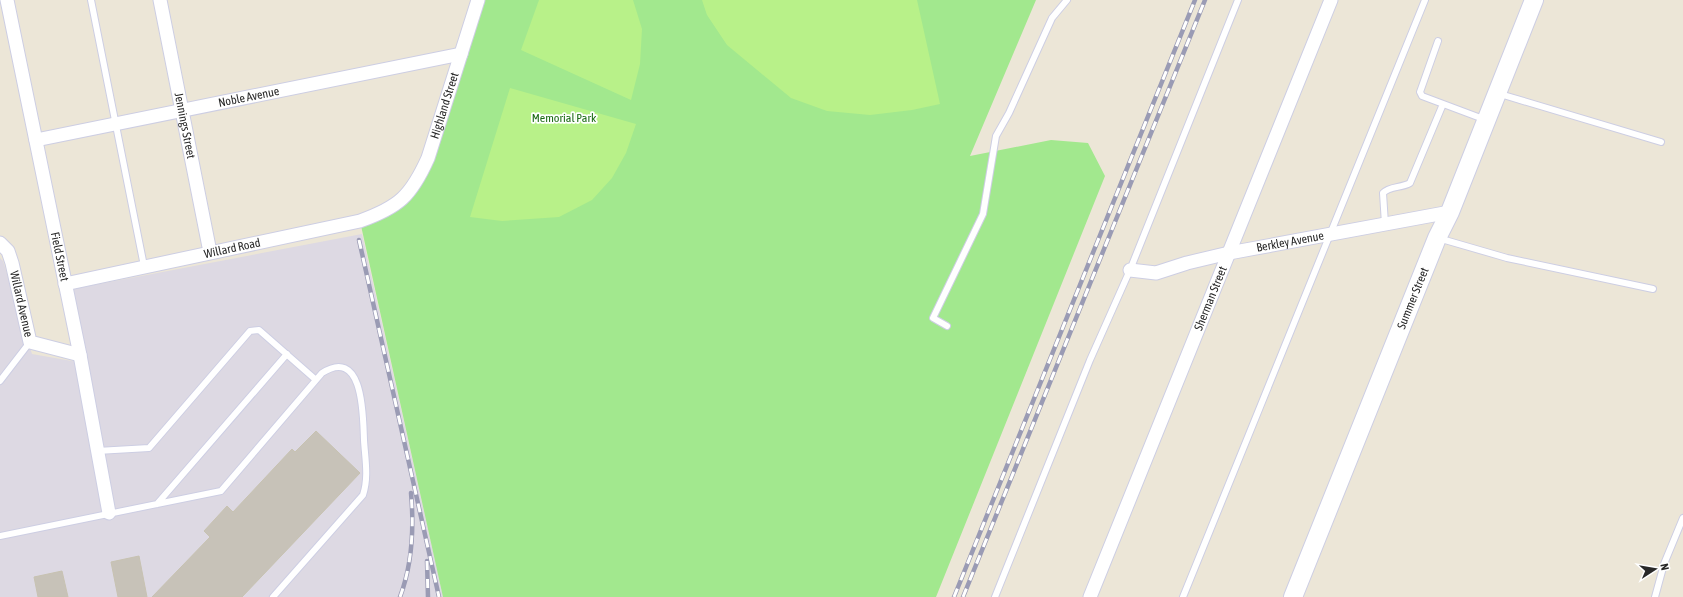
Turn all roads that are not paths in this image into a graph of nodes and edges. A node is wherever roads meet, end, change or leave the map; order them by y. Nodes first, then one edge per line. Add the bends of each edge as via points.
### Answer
1 (7, 0) edge
2 (91, 0) edge
3 (160, 0) edge
4 (478, 0) edge
5 (1067, 0) edge
6 (1238, 0) edge
7 (1331, 0) edge
8 (1425, 0) edge
9 (1534, 0) edge
10 (1438, 41) dead end
11 (461, 54) junction
12 (1498, 93) junction
13 (1442, 104) junction
14 (182, 110) junction
15 (1487, 121) junction
16 (116, 123) junction
17 (36, 140) junction
18 (1661, 142) dead end
19 (397, 204) joint
20 (1450, 212) junction
21 (1385, 224) junction
22 (1331, 234) junction
23 (1437, 238) junction
24 (0, 243) edge
25 (210, 252) junction
26 (1228, 253) junction
27 (144, 266) junction
28 (1130, 270) junction
29 (65, 284) junction
30 (1653, 290) dead end
31 (947, 326) dead end
32 (30, 342) junction
33 (287, 354) junction
34 (80, 355) junction
35 (316, 380) junction
36 (0, 381) edge
37 (97, 451) junction
38 (157, 504) junction
39 (109, 513) junction
40 (1683, 518) edge
41 (0, 536) edge
42 (272, 597) edge
43 (995, 597) edge
44 (1090, 597) edge
45 (1183, 597) edge
46 (1293, 597) edge
47 (1655, 597) edge

1 - 17 street, Field Street
2 - 16 lane
3 - 14 street, Jennings Street
4 - 11 street, Highland Street
5 - 31 lane via 1052,18 996,136 983,214 933,318
6 - 28 lane
7 - 26 street, Sherman Street
8 - 22 lane
9 - 12 street, Summer Street
10 - 13 lane via 1420,92 1422,96
11 - 14 street, Noble Avenue
11 - 19 street, Highland Street via 428,158 410,192
12 - 15 street, Summer Street
12 - 18 lane
13 - 15 lane
13 - 21 lane via 1410,183 1385,190 1383,193
14 - 16 street, Noble Avenue
14 - 25 street, Jennings Street
15 - 20 street, Summer Street
16 - 17 street, Noble Avenue
16 - 27 lane
17 - 29 street, Field Street
19 - 25 street, Willard Road via 360,221
20 - 21 street, Berkley Avenue
20 - 23 street, Summer Street
21 - 22 street, Berkley Avenue
22 - 26 street, Berkley Avenue
22 - 45 lane
23 - 30 lane via 1507,258
23 - 46 street, Summer Street
24 - 32 street, Willard Avenue via 8,251 12,262
25 - 27 street, Willard Road
26 - 28 street, Berkley Avenue via 1156,273
26 - 44 street, Sherman Street
27 - 29 street, Willard Road
28 - 43 lane via 1090,360
29 - 34 street, Field Street
32 - 34 street, Willard Avenue
32 - 36 lane
33 - 35 lane
33 - 37 lane via 259,330 250,331 149,448
33 - 38 lane
34 - 37 street, Field Street
35 - 38 lane via 221,491
35 - 42 lane via 328,369 339,368 352,373 358,384 364,416 366,487 359,501
37 - 39 street, Field Street
38 - 39 lane
39 - 41 lane
40 - 47 lane via 1664,564

